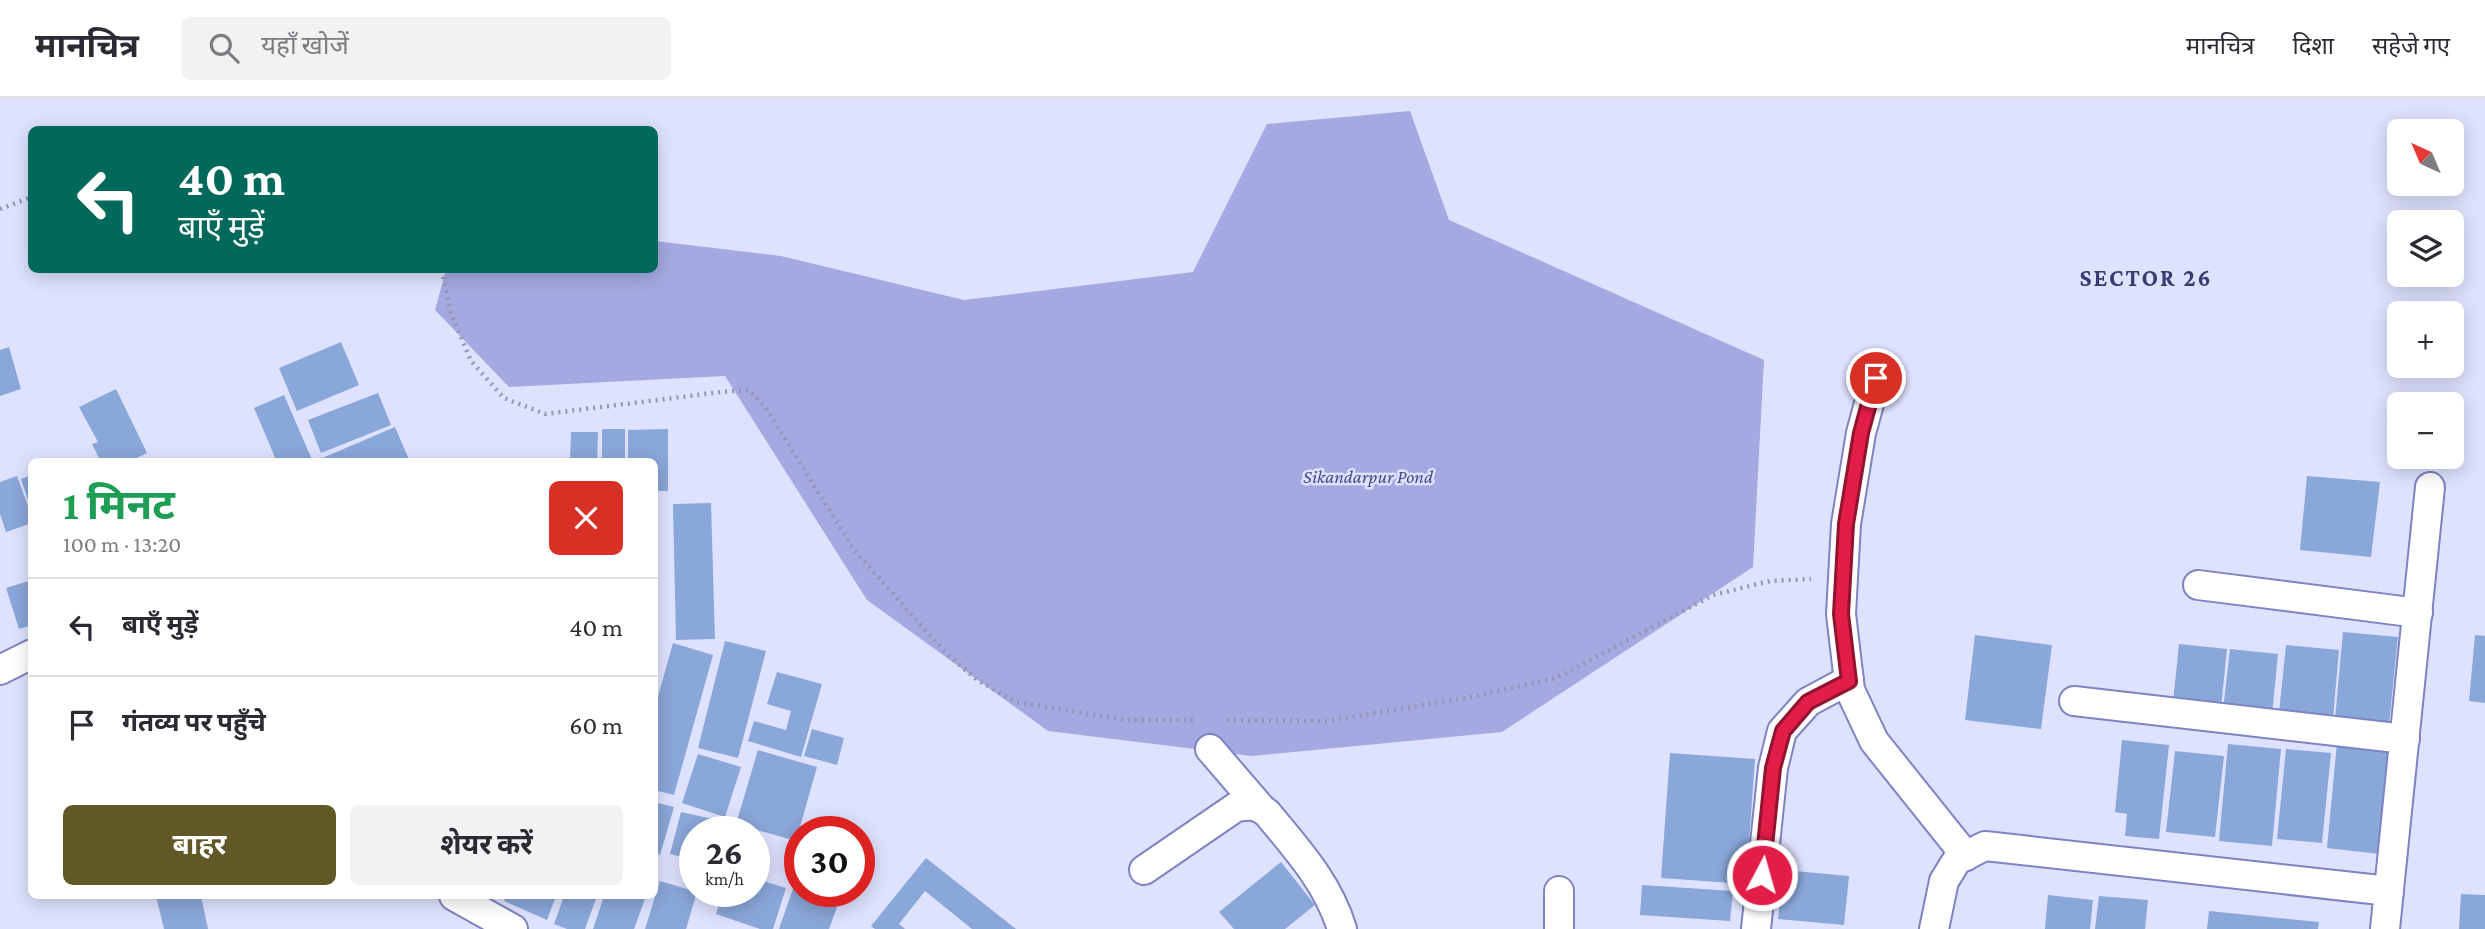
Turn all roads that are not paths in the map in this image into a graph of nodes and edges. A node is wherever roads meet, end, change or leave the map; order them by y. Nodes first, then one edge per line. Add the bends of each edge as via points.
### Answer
1 (1876, 378) dead end
2 (2430, 487) dead end
3 (2198, 585) dead end
4 (2418, 613) junction
5 (28, 656) edge
6 (0, 670) edge
7 (1849, 681) junction
8 (2074, 701) dead end
9 (2405, 739) junction
10 (1210, 749) dead end
11 (1259, 806) junction
12 (1966, 856) junction
13 (1144, 870) dead end
14 (1559, 891) dead end
15 (2389, 891) junction
16 (457, 899) edge
17 (479, 921) edge
18 (513, 929) edge
19 (1342, 929) edge
20 (1559, 929) edge
21 (1756, 929) edge
22 (1934, 929) edge
23 (2385, 929) edge

1 - 7 street via 1861,433 1846,524 1841,614
2 - 4 street
3 - 4 street
4 - 9 street
5 - 6 street
7 - 12 street via 1874,741
7 - 21 street via 1808,702 1783,731 1773,768
8 - 9 street
9 - 15 street
10 - 11 street
11 - 13 street via 1236,807
11 - 19 street via 1315,871
12 - 15 street via 1985,846
12 - 22 street via 1944,881
14 - 20 street
15 - 23 street
16 - 17 street
17 - 18 street

